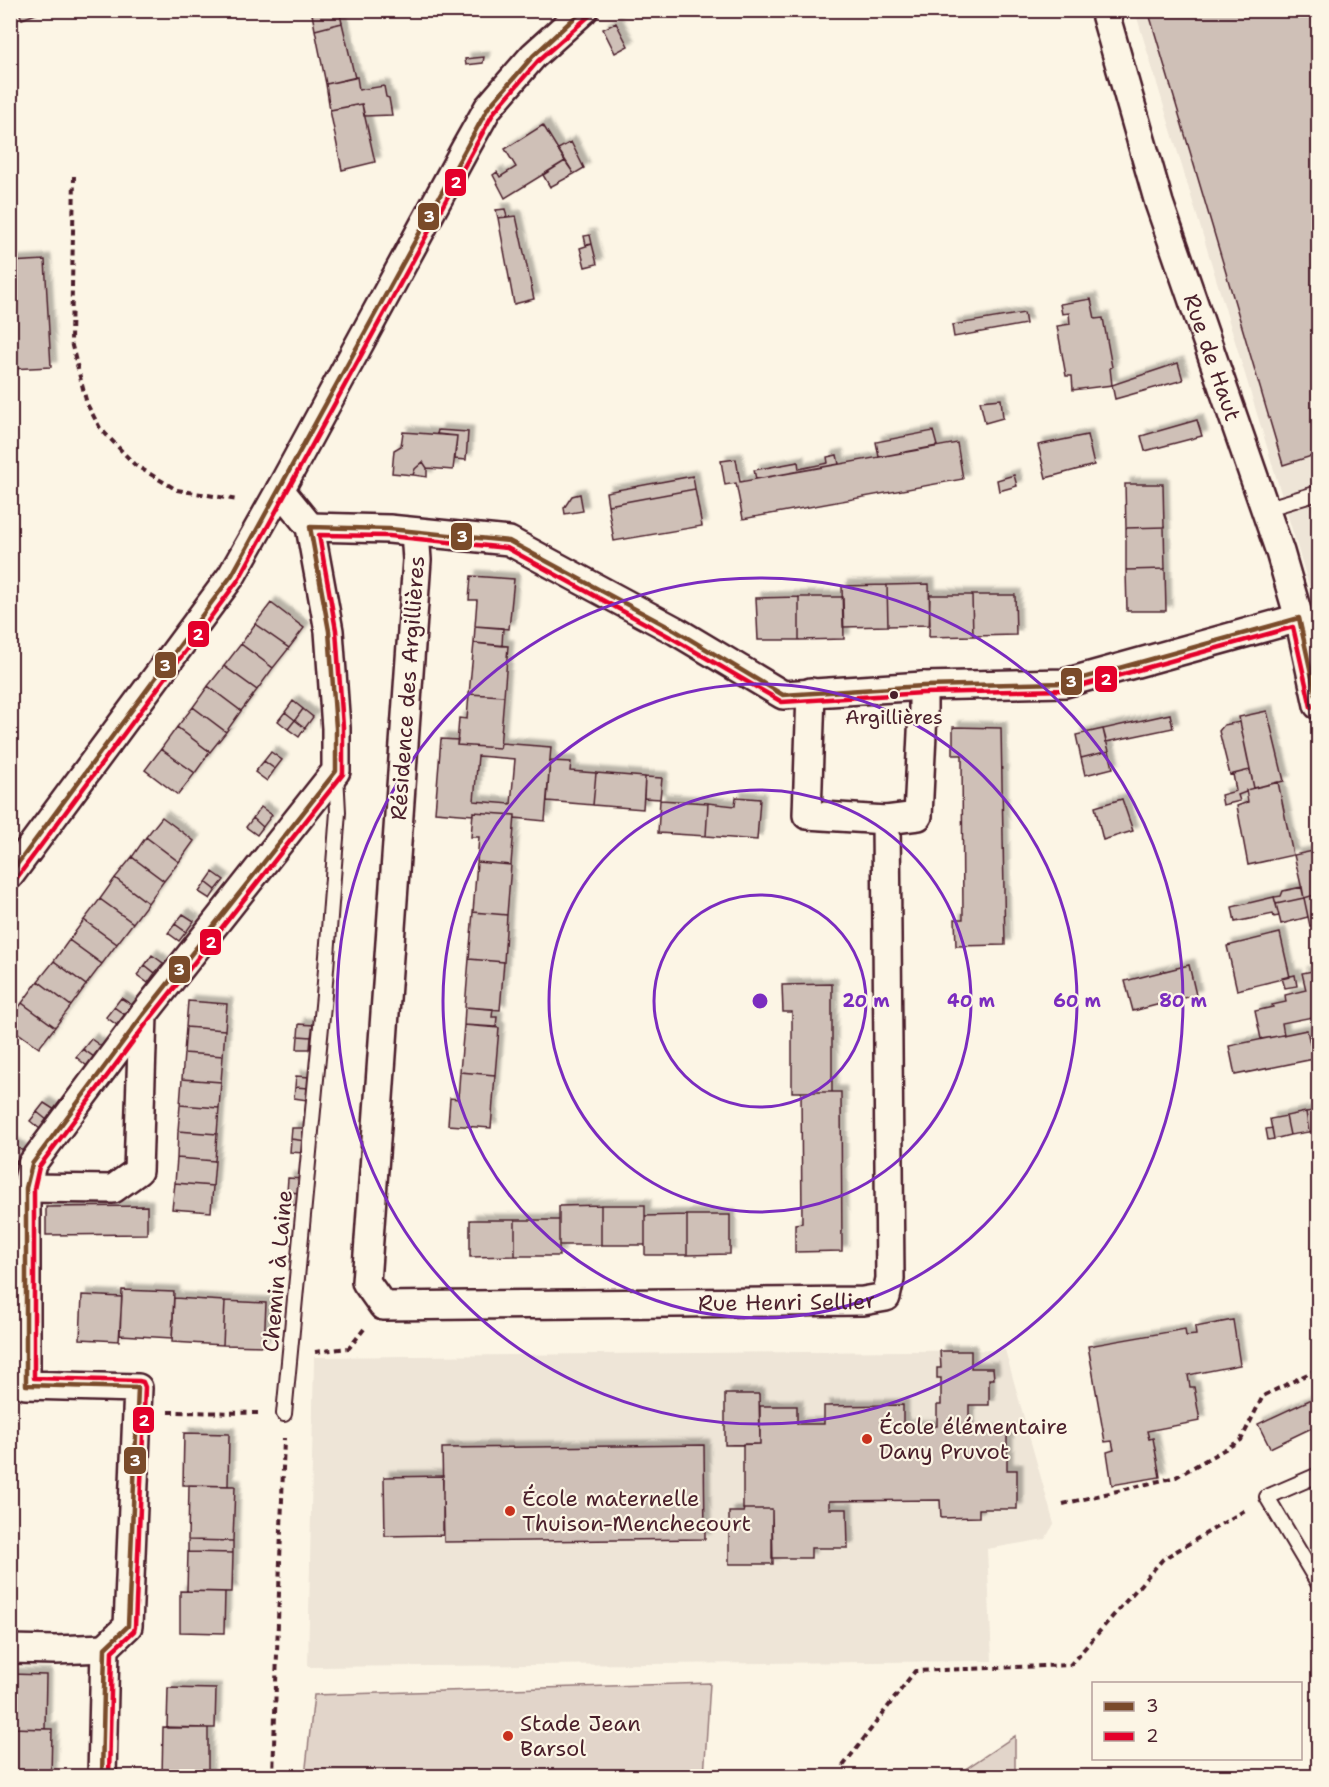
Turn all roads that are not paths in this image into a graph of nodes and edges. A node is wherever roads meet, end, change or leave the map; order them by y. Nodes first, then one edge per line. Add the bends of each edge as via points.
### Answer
1 (584, 10) edge
2 (1104, 10) edge
3 (1318, 493) edge
4 (276, 498) junction
5 (1265, 509) junction
6 (310, 527) junction
7 (415, 532) junction
8 (1299, 618) junction
9 (922, 686) junction
10 (811, 692) junction
11 (1318, 705) edge
12 (336, 771) junction
13 (886, 820) junction
14 (10, 875) edge
15 (143, 1015) junction
16 (26, 1188) junction
17 (383, 1306) joint
18 (284, 1414) road end
19 (1318, 1475) edge
20 (1318, 1583) edge
21 (105, 1648) junction
22 (12, 1649) edge
23 (102, 1776) edge

1 - 4 street via 533,56 488,108
2 - 5 street, Rue de Haut via 1160,203
3 - 5 lane
4 - 6 street
4 - 14 street via 232,575
5 - 8 street, Rue de Haut
6 - 7 street
6 - 12 street via 329,631
7 - 10 street, Résidence des Argillières via 509,541 676,631 783,695
7 - 17 street, Résidence des Argillières via 417,560 366,1282
8 - 9 street via 1065,683
8 - 11 street, Rue de Haut
9 - 10 street, Résidence des Argillières
9 - 13 street via 918,816
10 - 13 street via 807,815
12 - 15 street
12 - 18 lane, Chemin à Laine via 338,812 324,995
13 - 17 street, Rue Henri Sellier via 890,1279 886,1297 863,1301
15 - 16 street via 33,1164
15 - 16 street via 138,1171 113,1189
16 - 21 street via 26,1385 138,1388 128,1626
19 - 20 lane via 1267,1497
21 - 22 street
21 - 23 street

